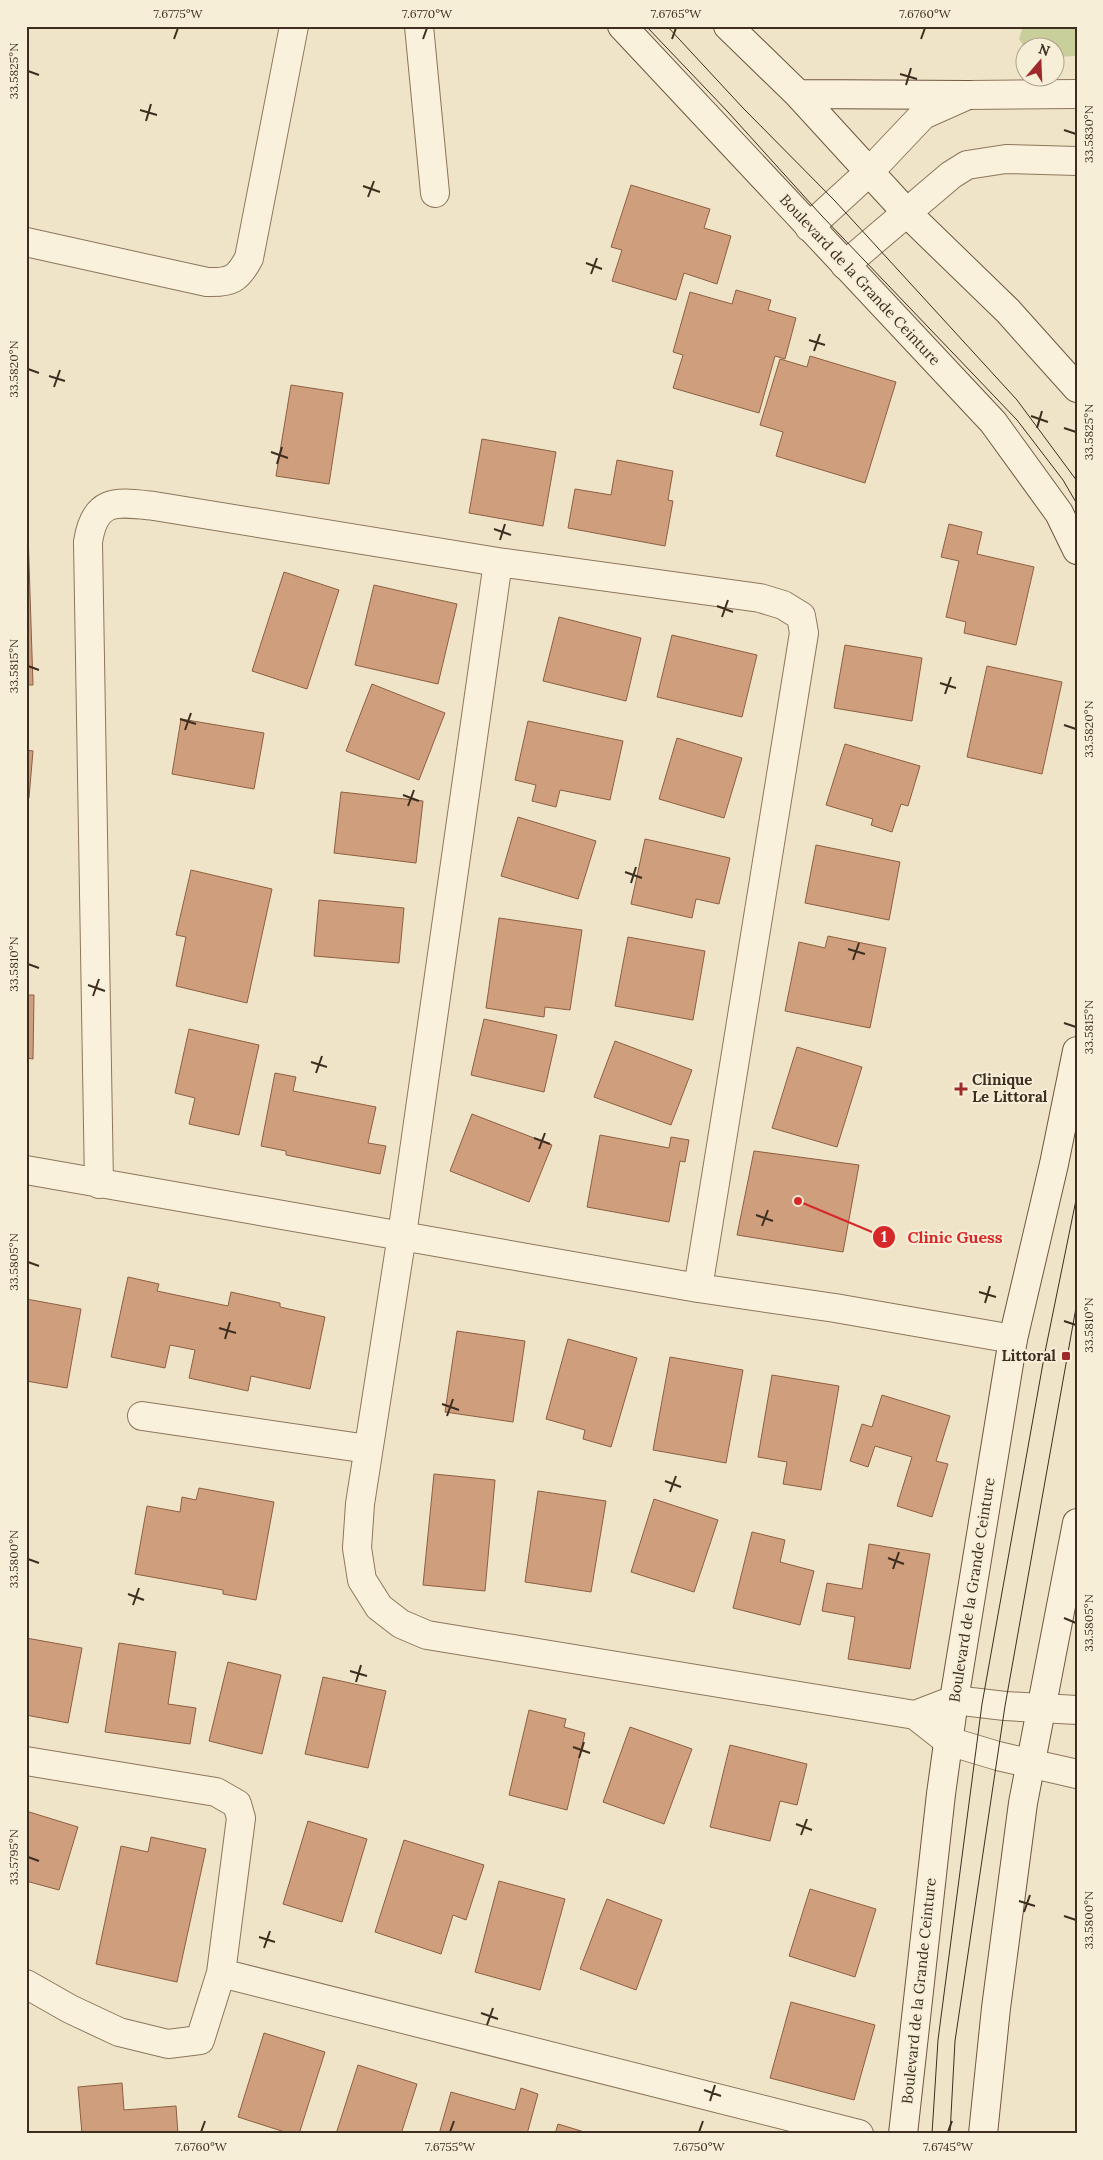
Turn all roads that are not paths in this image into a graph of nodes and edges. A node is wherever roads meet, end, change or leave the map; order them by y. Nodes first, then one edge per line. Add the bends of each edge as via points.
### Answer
1 (294, 26) edge
2 (419, 26) edge
3 (622, 26) edge
4 (728, 26) edge
5 (798, 94) junction
6 (968, 94) junction
7 (1077, 94) edge
8 (1077, 160) edge
9 (869, 172) junction
10 (435, 193) dead end
11 (907, 213) junction
12 (809, 227) junction
13 (26, 242) edge
14 (845, 265) junction
15 (1077, 388) edge
16 (1077, 550) edge
17 (498, 562) junction
18 (1077, 1051) edge
19 (26, 1170) edge
20 (99, 1184) junction
21 (402, 1235) junction
22 (698, 1288) junction
23 (1014, 1339) junction
24 (142, 1416) dead end
25 (368, 1449) junction
26 (1077, 1523) edge
27 (954, 1700) junction
28 (1040, 1708) junction
29 (1077, 1710) edge
30 (914, 1715) junction
31 (948, 1741) junction
32 (26, 1761) edge
33 (1030, 1764) junction
34 (1077, 1774) edge
35 (221, 1973) junction
36 (26, 1984) edge
37 (859, 2134) edge
38 (903, 2134) edge
39 (984, 2134) edge

1 - 13 street via 249,258 242,273 221,283 207,282
2 - 10 street
3 - 12 street, Boulevard de la Grande Ceinture
4 - 5 street
5 - 6 street
5 - 9 street
6 - 7 street
6 - 9 street via 924,116
8 - 11 street via 1006,159 967,165
9 - 11 street
9 - 12 street
11 - 14 street
11 - 15 street via 1008,311
12 - 14 street, Boulevard de la Grande Ceinture
14 - 16 street, Boulevard de la Grande Ceinture via 993,422 1059,513
17 - 20 street via 154,506 123,503 103,508 95,516 88,542
17 - 21 street
17 - 22 street via 760,598 783,605 801,616 804,634
18 - 23 street, Boulevard de la Grande Ceinture
19 - 20 street
20 - 21 street
21 - 22 street
21 - 25 street
22 - 23 street
23 - 27 street, Boulevard de la Grande Ceinture
24 - 25 street
25 - 30 street via 356,1548 362,1580 379,1606 401,1624 427,1635
26 - 28 street
27 - 28 street
27 - 30 street
27 - 31 street, Boulevard de la Grande Ceinture
28 - 29 street
28 - 33 street
30 - 31 street
31 - 33 street
31 - 38 street, Boulevard de la Grande Ceinture
32 - 35 street via 216,1792 237,1804 241,1818
33 - 34 street
33 - 39 street via 996,2008
35 - 36 street via 200,2040 168,2044 119,2032
35 - 37 street

